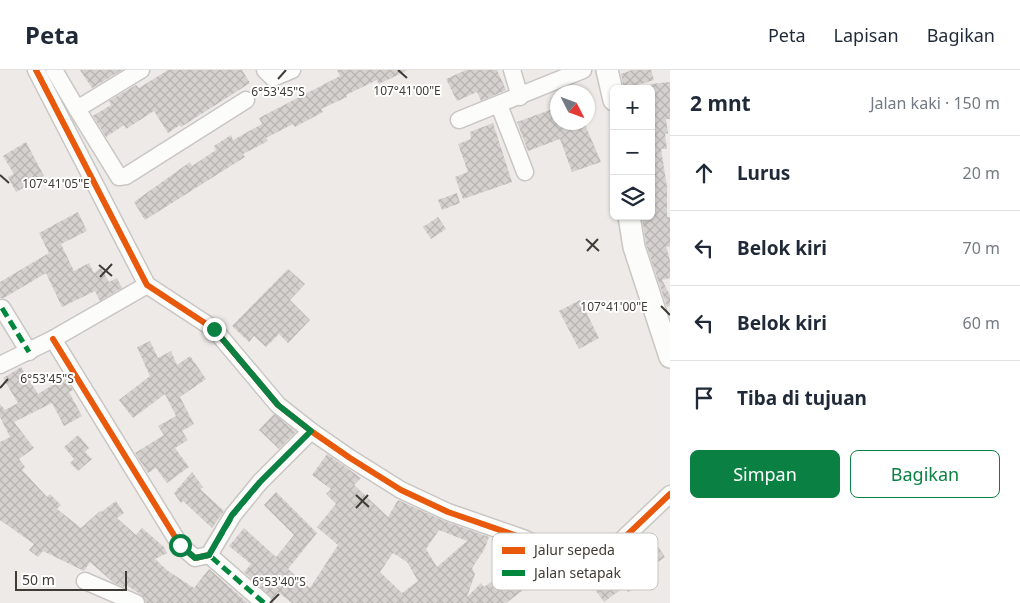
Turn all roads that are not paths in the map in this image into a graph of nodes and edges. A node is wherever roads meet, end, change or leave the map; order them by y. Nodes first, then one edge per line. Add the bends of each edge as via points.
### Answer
1 (36, 70) edge
2 (54, 70) edge
3 (141, 70) edge
4 (265, 70) edge
5 (292, 70) edge
6 (512, 70) edge
7 (582, 70) edge
8 (607, 70) edge
9 (610, 85) edge
10 (520, 97) junction
11 (246, 100) dead end
12 (499, 105) junction
13 (76, 109) junction
14 (459, 120) dead end
15 (525, 172) dead end
16 (629, 220) edge
17 (147, 285) junction
18 (2, 308) dead end
19 (53, 339) junction
20 (28, 352) junction
21 (670, 356) edge
22 (0, 365) edge
23 (311, 431) junction
24 (670, 494) edge
25 (509, 533) edge
26 (629, 533) edge
27 (209, 555) junction
28 (84, 581) dead end
29 (136, 603) edge
30 (264, 603) edge

1 - 17 street
2 - 13 street
3 - 13 street
4 - 5 street via 273,78
6 - 10 street
7 - 10 street
8 - 9 street
10 - 12 street
11 - 13 street via 126,176 119,177
12 - 14 street
12 - 15 street
16 - 21 street via 634,247
17 - 19 street
17 - 23 street via 214,329 278,405
18 - 20 street
19 - 20 street
19 - 27 street via 180,545 195,558
20 - 22 street
23 - 25 street via 400,490 448,512
23 - 27 street via 232,515
24 - 26 street
27 - 30 street
28 - 29 street

